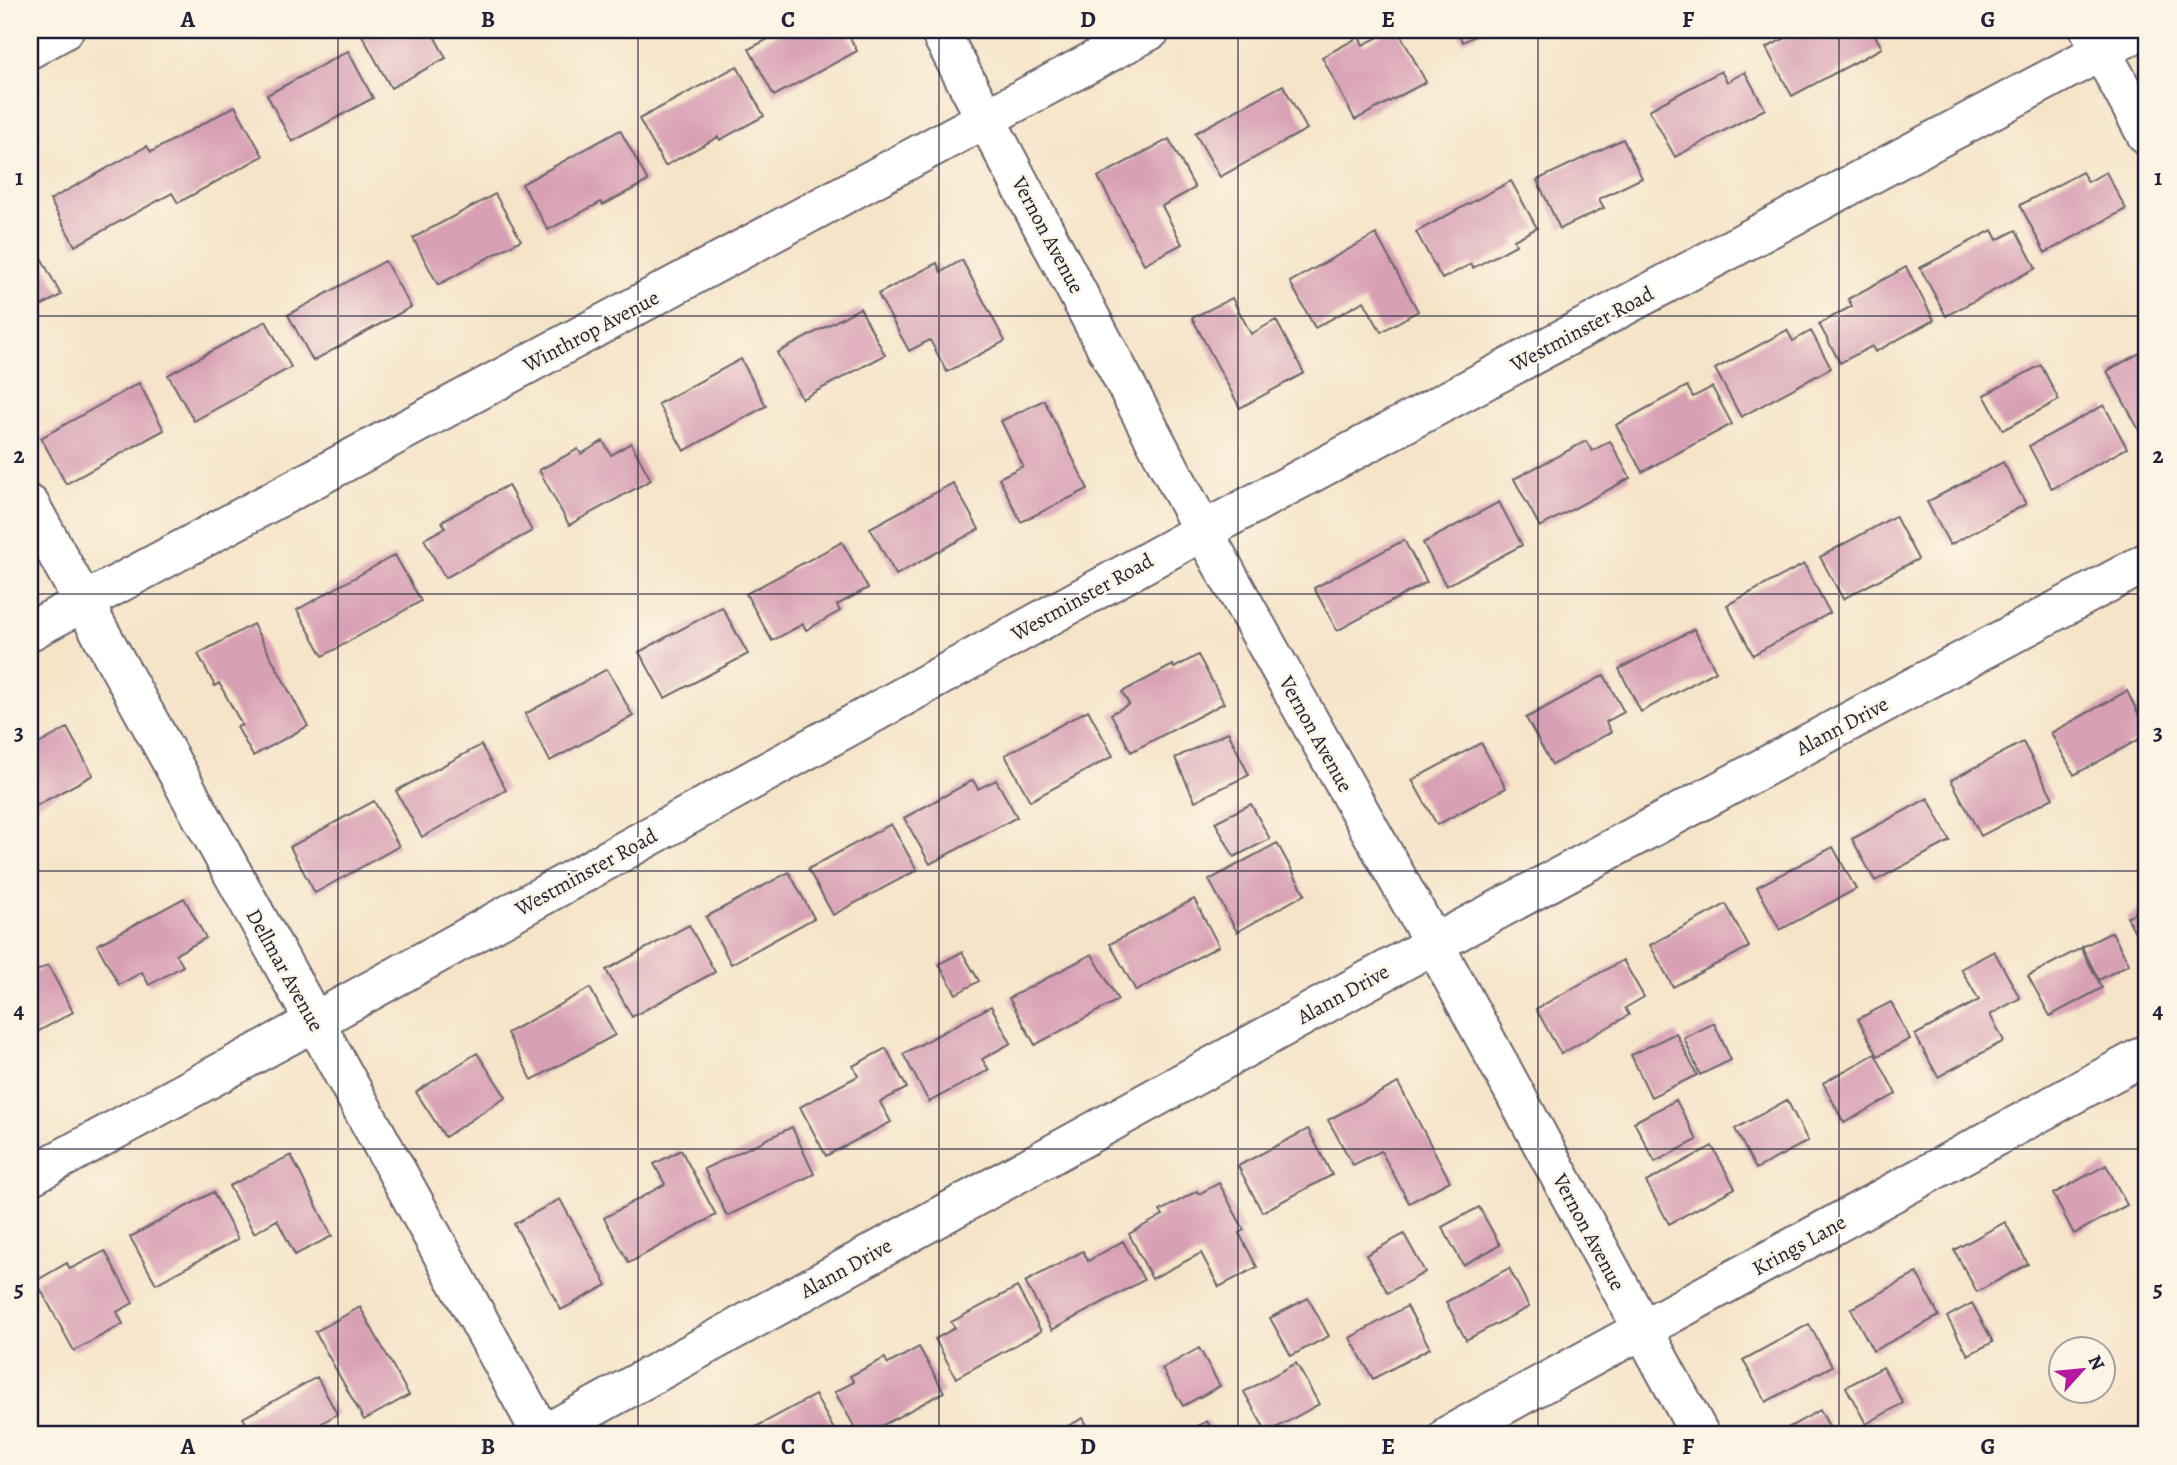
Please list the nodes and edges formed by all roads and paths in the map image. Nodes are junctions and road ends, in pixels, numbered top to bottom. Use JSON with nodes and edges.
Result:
{"nodes":[{"id":1,"x":64,"y":30,"type":"edge"},
{"id":2,"x":939,"y":30,"type":"edge"},
{"id":3,"x":1151,"y":30,"type":"edge"},
{"id":4,"x":2141,"y":30,"type":"edge"},
{"id":5,"x":2096,"y":41,"type":"edge"},
{"id":6,"x":30,"y":49,"type":"edge"},
{"id":7,"x":987,"y":120,"type":"junction"},
{"id":8,"x":2147,"y":136,"type":"edge"},
{"id":9,"x":30,"y":505,"type":"edge"},
{"id":10,"x":1203,"y":531,"type":"junction"},
{"id":11,"x":2147,"y":562,"type":"edge"},
{"id":12,"x":83,"y":602,"type":"junction"},
{"id":13,"x":30,"y":631,"type":"edge"},
{"id":14,"x":1434,"y":944,"type":"junction"},
{"id":15,"x":314,"y":1022,"type":"junction"},
{"id":16,"x":2147,"y":1054,"type":"edge"},
{"id":17,"x":30,"y":1176,"type":"edge"},
{"id":18,"x":1642,"y":1331,"type":"junction"},
{"id":19,"x":542,"y":1435,"type":"edge"},
{"id":20,"x":1449,"y":1435,"type":"edge"},
{"id":21,"x":1700,"y":1435,"type":"edge"}],
"edges":[{"from":1,"to":6,"type":"street"},
{"from":2,"to":7,"type":"street","name":"Vernon Avenue"},
{"from":3,"to":7,"type":"street","name":"Winthrop Avenue"},
{"from":4,"to":5,"type":"street","name":"Westminster Road"},
{"from":5,"to":8,"type":"street"},
{"from":5,"to":10,"type":"street","name":"Westminster Road"},
{"from":7,"to":10,"type":"street","name":"Vernon Avenue"},
{"from":7,"to":12,"type":"street","name":"Winthrop Avenue"},
{"from":9,"to":12,"type":"street","name":"Dellmar Avenue"},
{"from":10,"to":14,"type":"street","name":"Vernon Avenue"},
{"from":10,"to":15,"type":"street","name":"Westminster Road"},
{"from":11,"to":14,"type":"street","name":"Alann Drive"},
{"from":12,"to":13,"type":"street","name":"Winthrop Avenue"},
{"from":12,"to":15,"type":"street","name":"Dellmar Avenue"},
{"from":14,"to":18,"type":"street","name":"Vernon Avenue"},
{"from":14,"to":19,"type":"street","name":"Alann Drive"},
{"from":15,"to":17,"type":"street","name":"Westminster Road"},
{"from":15,"to":19,"type":"street","name":"Dellmar Avenue"},
{"from":16,"to":18,"type":"street","name":"Krings Lane"},
{"from":18,"to":20,"type":"street","name":"Krings Lane"},
{"from":18,"to":21,"type":"street","name":"Vernon Avenue"}]}
